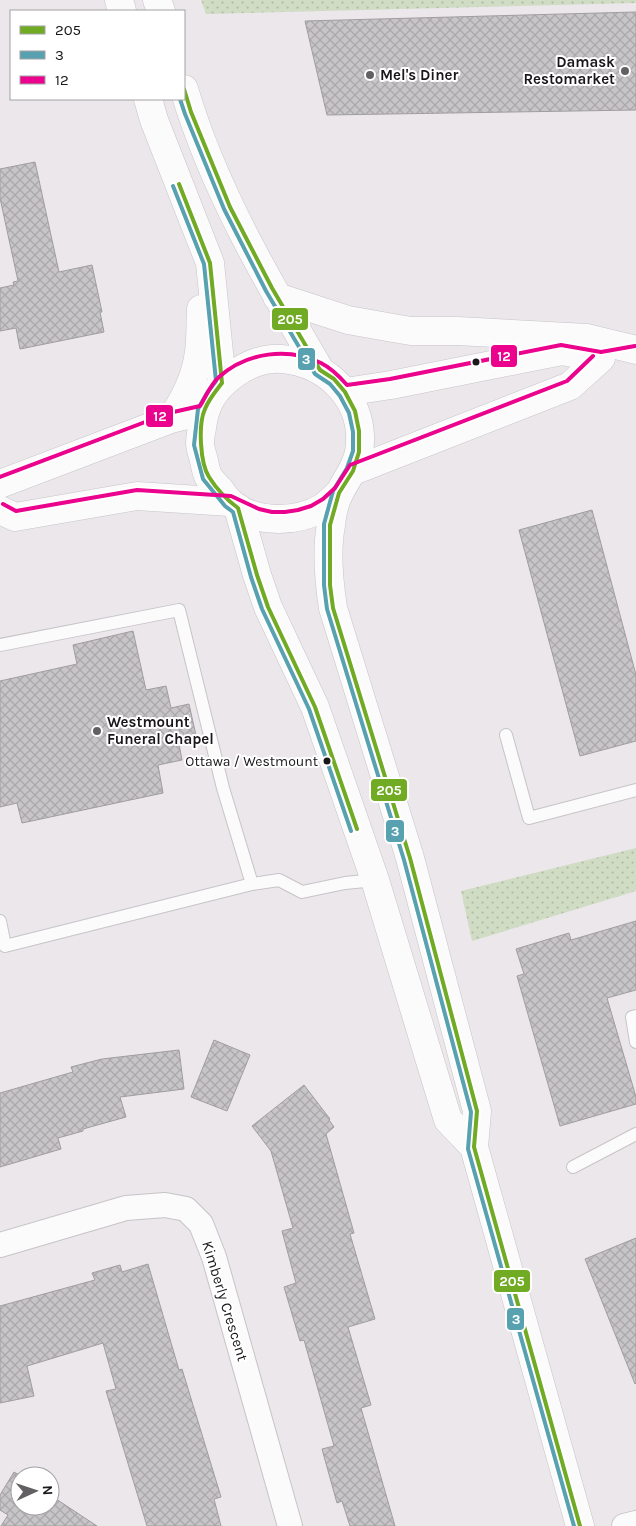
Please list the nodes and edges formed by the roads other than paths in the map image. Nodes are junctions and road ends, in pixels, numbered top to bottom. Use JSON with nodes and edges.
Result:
{"nodes":[{"id":1,"x":185,"y":92,"type":"edge"},
{"id":2,"x":148,"y":100,"type":"edge"},
{"id":3,"x":210,"y":263,"type":"junction"},
{"id":4,"x":277,"y":297,"type":"junction"},
{"id":5,"x":636,"y":351,"type":"edge"},
{"id":6,"x":601,"y":358,"type":"junction"},
{"id":7,"x":320,"y":370,"type":"junction"},
{"id":8,"x":222,"y":383,"type":"junction"},
{"id":9,"x":345,"y":392,"type":"junction"},
{"id":10,"x":204,"y":411,"type":"junction"},
{"id":11,"x":171,"y":420,"type":"junction"},
{"id":12,"x":346,"y":482,"type":"junction"},
{"id":13,"x":0,"y":484,"type":"edge"},
{"id":14,"x":234,"y":505,"type":"junction"},
{"id":15,"x":0,"y":510,"type":"edge"},
{"id":16,"x":0,"y":645,"type":"edge"},
{"id":17,"x":506,"y":735,"type":"dead end"},
{"id":18,"x":636,"y":790,"type":"edge"},
{"id":19,"x":375,"y":880,"type":"junction"},
{"id":20,"x":252,"y":884,"type":"junction"},
{"id":21,"x":0,"y":920,"type":"edge"},
{"id":22,"x":636,"y":1016,"type":"edge"},
{"id":23,"x":636,"y":1042,"type":"edge"},
{"id":24,"x":636,"y":1134,"type":"edge"},
{"id":25,"x":474,"y":1147,"type":"junction"},
{"id":26,"x":573,"y":1167,"type":"dead end"},
{"id":27,"x":0,"y":1245,"type":"edge"},
{"id":28,"x":636,"y":1523,"type":"edge"},
{"id":29,"x":290,"y":1526,"type":"edge"},
{"id":30,"x":580,"y":1526,"type":"edge"},
{"id":31,"x":624,"y":1526,"type":"edge"}],
"edges":[{"from":1,"to":4,"type":"main road"},
{"from":2,"to":3,"type":"main road"},
{"from":3,"to":8,"type":"main road"},
{"from":3,"to":11,"type":"main road"},
{"from":4,"to":5,"type":"main road"},
{"from":4,"to":7,"type":"main road"},
{"from":5,"to":6,"type":"main road"},
{"from":6,"to":9,"type":"main road"},
{"from":6,"to":12,"type":"main road"},
{"from":7,"to":8,"type":"main road"},
{"from":7,"to":9,"type":"main road"},
{"from":8,"to":10,"type":"main road"},
{"from":9,"to":12,"type":"main road"},
{"from":10,"to":11,"type":"main road"},
{"from":10,"to":14,"type":"main road"},
{"from":11,"to":13,"type":"main road"},
{"from":12,"to":14,"type":"main road"},
{"from":12,"to":25,"type":"main road"},
{"from":14,"to":15,"type":"main road"},
{"from":14,"to":19,"type":"main road"},
{"from":16,"to":20,"type":"lane"},
{"from":17,"to":18,"type":"lane"},
{"from":19,"to":20,"type":"lane"},
{"from":19,"to":25,"type":"main road"},
{"from":20,"to":21,"type":"lane"},
{"from":22,"to":23,"type":"lane"},
{"from":24,"to":26,"type":"lane"},
{"from":25,"to":30,"type":"main road"},
{"from":27,"to":29,"type":"street","name":"Kimberly Crescent"},
{"from":28,"to":31,"type":"street"}]}
